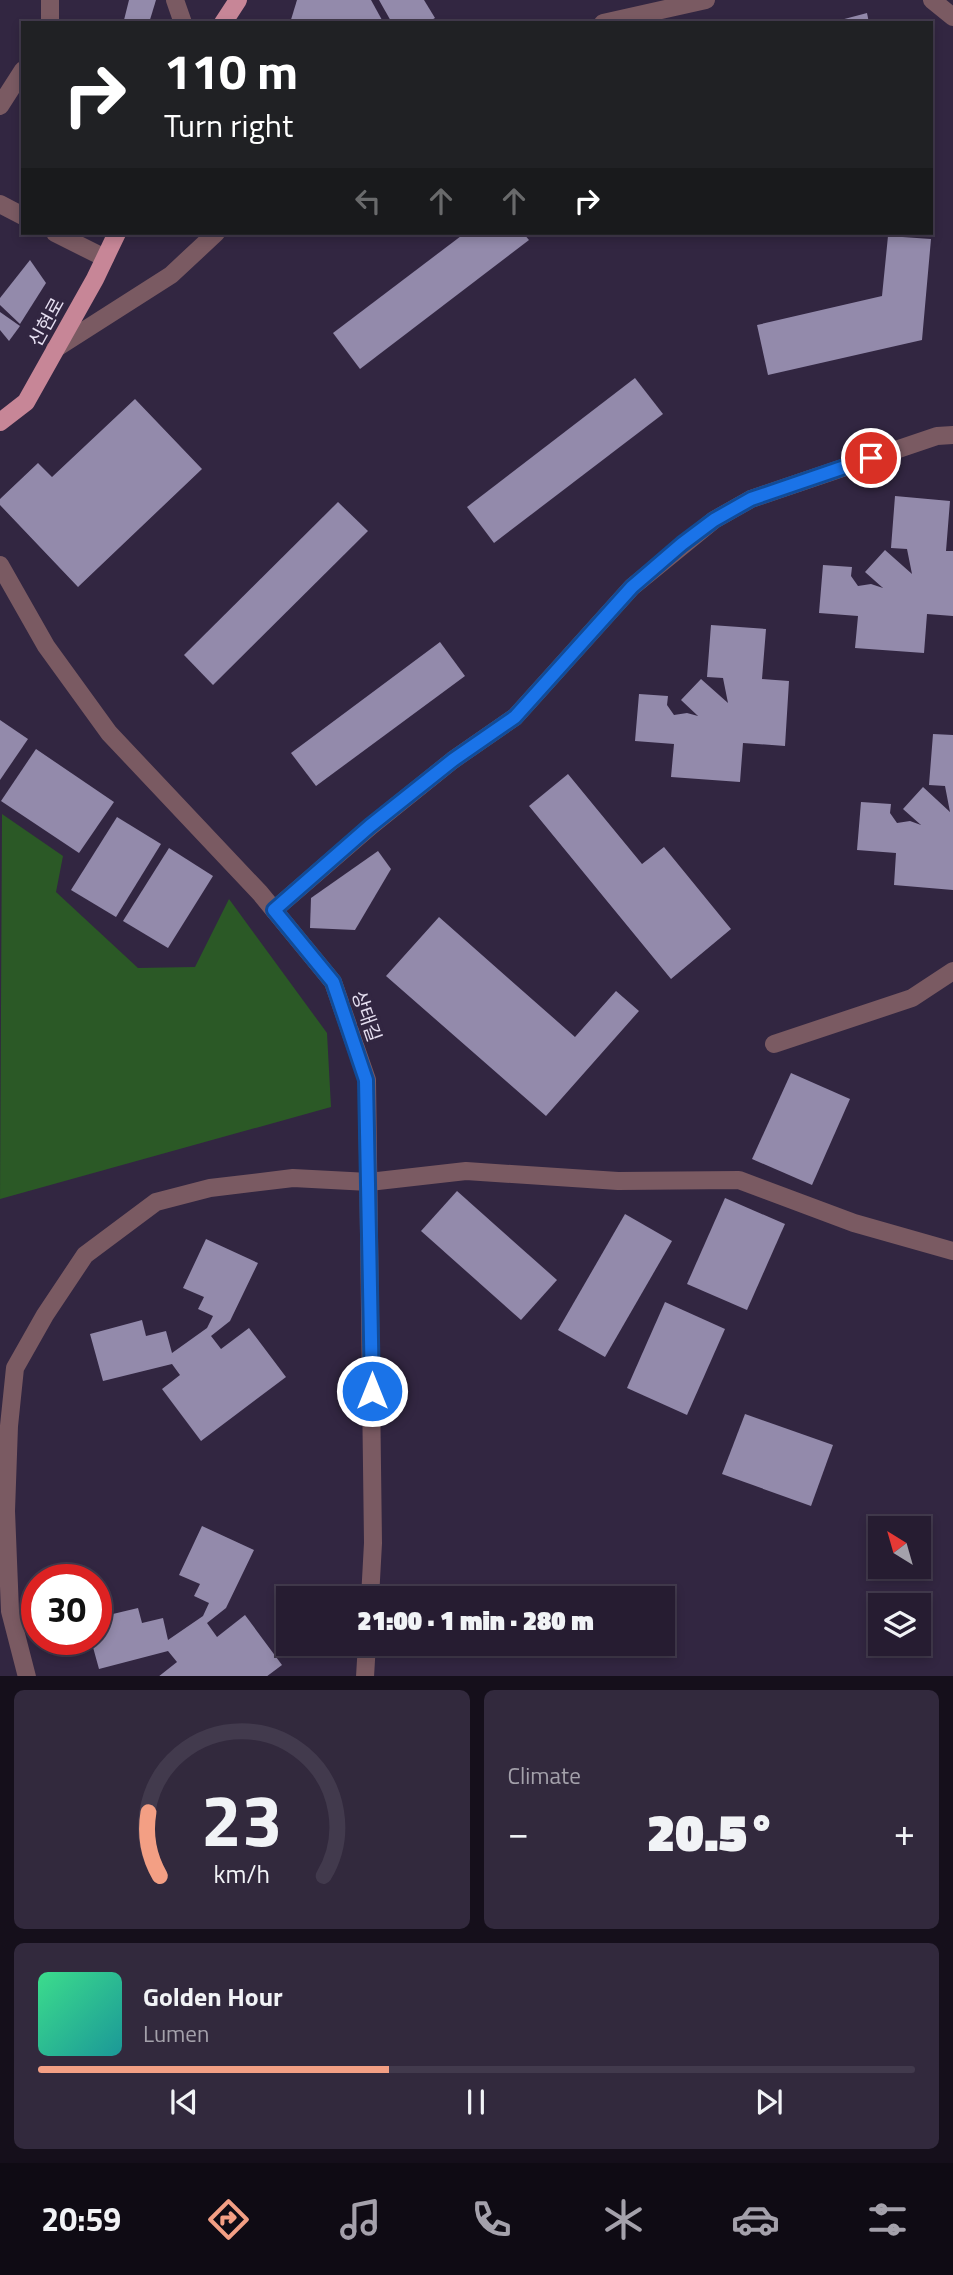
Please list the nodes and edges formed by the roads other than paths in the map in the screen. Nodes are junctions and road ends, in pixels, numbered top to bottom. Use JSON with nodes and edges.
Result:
{"nodes":[{"id":1,"x":50,"y":0,"type":"edge"},
{"id":2,"x":175,"y":0,"type":"edge"},
{"id":3,"x":238,"y":0,"type":"edge"},
{"id":4,"x":706,"y":0,"type":"edge"},
{"id":5,"x":932,"y":0,"type":"edge"},
{"id":6,"x":953,"y":17,"type":"edge"},
{"id":7,"x":50,"y":21,"type":"edge"},
{"id":8,"x":182,"y":21,"type":"edge"},
{"id":9,"x":224,"y":21,"type":"edge"},
{"id":10,"x":612,"y":21,"type":"edge"},
{"id":11,"x":21,"y":73,"type":"edge"},
{"id":12,"x":0,"y":106,"type":"edge"},
{"id":13,"x":0,"y":204,"type":"edge"},
{"id":14,"x":21,"y":215,"type":"edge"},
{"id":15,"x":59,"y":235,"type":"edge"},
{"id":16,"x":116,"y":235,"type":"edge"},
{"id":17,"x":214,"y":235,"type":"edge"},
{"id":18,"x":104,"y":258,"type":"junction"},
{"id":19,"x":55,"y":349,"type":"junction"},
{"id":20,"x":0,"y":422,"type":"edge"},
{"id":21,"x":953,"y":435,"type":"edge"},
{"id":22,"x":0,"y":565,"type":"edge"},
{"id":23,"x":274,"y":910,"type":"junction"},
{"id":24,"x":953,"y":971,"type":"edge"},
{"id":25,"x":774,"y":1044,"type":"dead end"},
{"id":26,"x":369,"y":1182,"type":"junction"},
{"id":27,"x":953,"y":1251,"type":"edge"},
{"id":28,"x":371,"y":1586,"type":"edge"},
{"id":29,"x":366,"y":1656,"type":"edge"},
{"id":30,"x":27,"y":1676,"type":"edge"},
{"id":31,"x":365,"y":1676,"type":"edge"}],
"edges":[{"from":1,"to":7,"type":"street"},
{"from":2,"to":8,"type":"street"},
{"from":3,"to":9,"type":"main road"},
{"from":4,"to":10,"type":"street"},
{"from":5,"to":6,"type":"street"},
{"from":11,"to":12,"type":"street"},
{"from":13,"to":14,"type":"street"},
{"from":15,"to":18,"type":"street"},
{"from":16,"to":18,"type":"main road","name":"신현로"},
{"from":17,"to":19,"type":"street"},
{"from":18,"to":19,"type":"main road","name":"신현로"},
{"from":19,"to":20,"type":"main road","name":"신현로"},
{"from":21,"to":23,"type":"street"},
{"from":22,"to":23,"type":"street","name":"상태길"},
{"from":23,"to":26,"type":"street","name":"상태길"},
{"from":24,"to":25,"type":"street"},
{"from":26,"to":27,"type":"street"},
{"from":26,"to":28,"type":"street","name":"상태길"},
{"from":26,"to":30,"type":"street"},
{"from":29,"to":31,"type":"street"}]}
